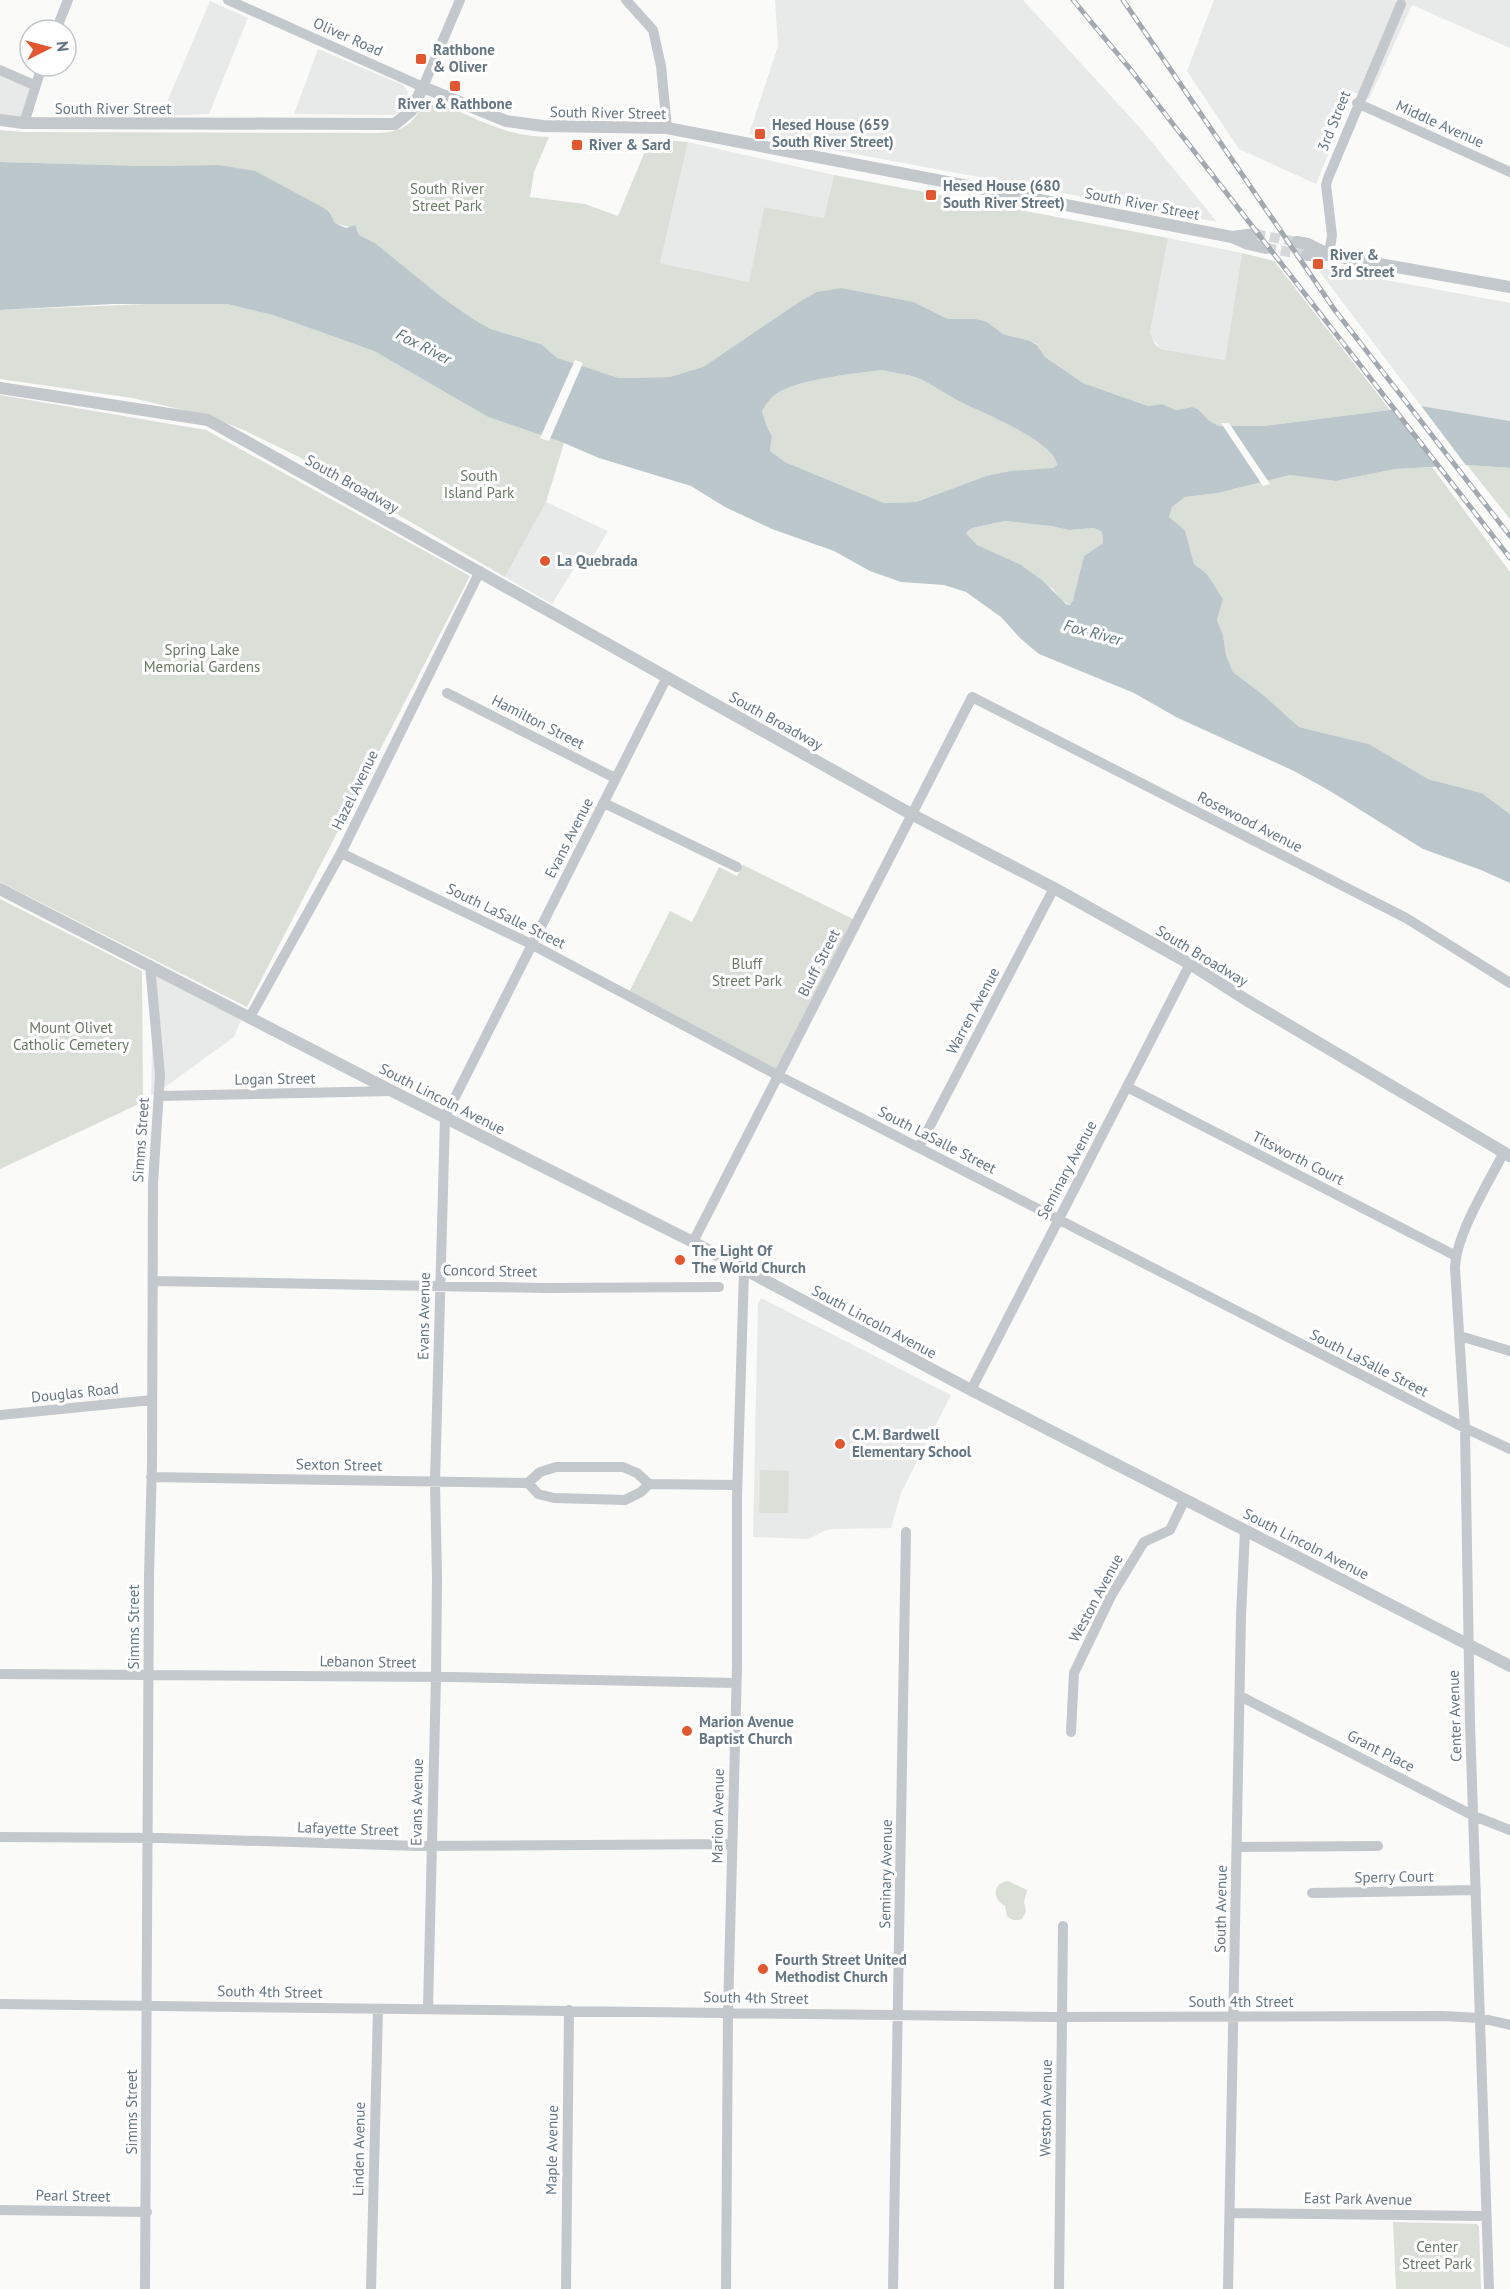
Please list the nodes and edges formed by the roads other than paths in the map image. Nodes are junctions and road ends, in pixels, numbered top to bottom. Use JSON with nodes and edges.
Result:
{"nodes":[{"id":1,"x":68,"y":0,"type":"edge"},
{"id":2,"x":228,"y":0,"type":"edge"},
{"id":3,"x":460,"y":0,"type":"edge"},
{"id":4,"x":626,"y":0,"type":"edge"},
{"id":5,"x":1401,"y":4,"type":"dead end"},
{"id":6,"x":61,"y":18,"type":"edge"},
{"id":7,"x":0,"y":70,"type":"edge"},
{"id":8,"x":37,"y":78,"type":"edge"},
{"id":9,"x":34,"y":85,"type":"junction"},
{"id":10,"x":423,"y":87,"type":"junction"},
{"id":11,"x":1357,"y":103,"type":"junction"},
{"id":12,"x":0,"y":120,"type":"edge"},
{"id":13,"x":24,"y":123,"type":"junction"},
{"id":14,"x":668,"y":128,"type":"junction"},
{"id":15,"x":1510,"y":172,"type":"edge"},
{"id":16,"x":1255,"y":234,"type":"tunnel mouth"},
{"id":17,"x":1232,"y":237,"type":"junction"},
{"id":18,"x":1297,"y":242,"type":"tunnel mouth"},
{"id":19,"x":1266,"y":248,"type":"tunnel mouth"},
{"id":20,"x":1307,"y":255,"type":"tunnel mouth"},
{"id":21,"x":1329,"y":255,"type":"junction"},
{"id":22,"x":1510,"y":287,"type":"edge"},
{"id":23,"x":0,"y":388,"type":"edge"},
{"id":24,"x":480,"y":571,"type":"junction"},
{"id":25,"x":667,"y":676,"type":"junction"},
{"id":26,"x":447,"y":693,"type":"dead end"},
{"id":27,"x":972,"y":697,"type":"joint"},
{"id":28,"x":615,"y":778,"type":"junction"},
{"id":29,"x":604,"y":803,"type":"junction"},
{"id":30,"x":912,"y":814,"type":"junction"},
{"id":31,"x":346,"y":856,"type":"junction"},
{"id":32,"x":737,"y":867,"type":"dead end"},
{"id":33,"x":1053,"y":888,"type":"junction"},
{"id":34,"x":0,"y":889,"type":"edge"},
{"id":35,"x":531,"y":944,"type":"junction"},
{"id":36,"x":1190,"y":964,"type":"junction"},
{"id":37,"x":150,"y":965,"type":"junction"},
{"id":38,"x":1510,"y":983,"type":"edge"},
{"id":39,"x":250,"y":1017,"type":"junction"},
{"id":40,"x":779,"y":1076,"type":"junction"},
{"id":41,"x":1127,"y":1087,"type":"junction"},
{"id":42,"x":392,"y":1091,"type":"junction"},
{"id":43,"x":159,"y":1096,"type":"junction"},
{"id":44,"x":445,"y":1117,"type":"junction"},
{"id":45,"x":918,"y":1147,"type":"junction"},
{"id":46,"x":1507,"y":1154,"type":"edge"},
{"id":47,"x":1058,"y":1219,"type":"junction"},
{"id":48,"x":693,"y":1242,"type":"junction"},
{"id":49,"x":1456,"y":1256,"type":"junction"},
{"id":50,"x":744,"y":1271,"type":"junction"},
{"id":51,"x":153,"y":1281,"type":"junction"},
{"id":52,"x":439,"y":1285,"type":"junction"},
{"id":53,"x":719,"y":1287,"type":"dead end"},
{"id":54,"x":1460,"y":1336,"type":"junction"},
{"id":55,"x":1510,"y":1351,"type":"edge"},
{"id":56,"x":971,"y":1390,"type":"junction"},
{"id":57,"x":152,"y":1400,"type":"junction"},
{"id":58,"x":0,"y":1415,"type":"edge"},
{"id":59,"x":1465,"y":1428,"type":"junction"},
{"id":60,"x":1510,"y":1449,"type":"edge"},
{"id":61,"x":151,"y":1477,"type":"junction"},
{"id":62,"x":435,"y":1482,"type":"junction"},
{"id":63,"x":528,"y":1483,"type":"junction"},
{"id":64,"x":649,"y":1484,"type":"junction"},
{"id":65,"x":737,"y":1485,"type":"junction"},
{"id":66,"x":1185,"y":1499,"type":"junction"},
{"id":67,"x":1245,"y":1530,"type":"junction"},
{"id":68,"x":906,"y":1532,"type":"dead end"},
{"id":69,"x":1468,"y":1643,"type":"junction"},
{"id":70,"x":1510,"y":1666,"type":"edge"},
{"id":71,"x":0,"y":1674,"type":"edge"},
{"id":72,"x":149,"y":1674,"type":"junction"},
{"id":73,"x":435,"y":1677,"type":"junction"},
{"id":74,"x":736,"y":1683,"type":"junction"},
{"id":75,"x":1240,"y":1696,"type":"junction"},
{"id":76,"x":1071,"y":1732,"type":"dead end"},
{"id":77,"x":1474,"y":1816,"type":"junction"},
{"id":78,"x":1510,"y":1830,"type":"edge"},
{"id":79,"x":0,"y":1837,"type":"edge"},
{"id":80,"x":149,"y":1838,"type":"junction"},
{"id":81,"x":732,"y":1844,"type":"junction"},
{"id":82,"x":432,"y":1846,"type":"junction"},
{"id":83,"x":1378,"y":1846,"type":"dead end"},
{"id":84,"x":1237,"y":1847,"type":"junction"},
{"id":85,"x":1476,"y":1890,"type":"junction"},
{"id":86,"x":1312,"y":1893,"type":"dead end"},
{"id":87,"x":1063,"y":1926,"type":"dead end"},
{"id":88,"x":0,"y":2004,"type":"edge"},
{"id":89,"x":148,"y":2004,"type":"junction"},
{"id":90,"x":428,"y":2008,"type":"junction"},
{"id":91,"x":378,"y":2009,"type":"junction"},
{"id":92,"x":569,"y":2010,"type":"junction"},
{"id":93,"x":728,"y":2012,"type":"junction"},
{"id":94,"x":898,"y":2016,"type":"junction"},
{"id":95,"x":1234,"y":2016,"type":"junction"},
{"id":96,"x":1062,"y":2017,"type":"junction"},
{"id":97,"x":1480,"y":2018,"type":"junction"},
{"id":98,"x":1510,"y":2025,"type":"edge"},
{"id":99,"x":0,"y":2210,"type":"edge"},
{"id":100,"x":147,"y":2212,"type":"junction"},
{"id":101,"x":1230,"y":2213,"type":"junction"},
{"id":102,"x":1486,"y":2216,"type":"junction"},
{"id":103,"x":146,"y":2289,"type":"edge"},
{"id":104,"x":371,"y":2289,"type":"edge"},
{"id":105,"x":566,"y":2289,"type":"edge"},
{"id":106,"x":726,"y":2289,"type":"edge"},
{"id":107,"x":893,"y":2289,"type":"edge"},
{"id":108,"x":1059,"y":2289,"type":"edge"},
{"id":109,"x":1228,"y":2289,"type":"edge"},
{"id":110,"x":1489,"y":2289,"type":"edge"}],
"edges":[{"from":1,"to":6,"type":"street"},
{"from":2,"to":10,"type":"street","name":"Oliver Road"},
{"from":3,"to":10,"type":"street"},
{"from":4,"to":14,"type":"street"},
{"from":5,"to":11,"type":"street","name":"3rd Street"},
{"from":7,"to":9,"type":"street"},
{"from":8,"to":9,"type":"street"},
{"from":9,"to":13,"type":"street"},
{"from":10,"to":13,"type":"street","name":"South River Street"},
{"from":10,"to":14,"type":"street","name":"South River Street"},
{"from":11,"to":15,"type":"street","name":"Middle Avenue"},
{"from":11,"to":21,"type":"street","name":"3rd Street"},
{"from":12,"to":13,"type":"street","name":"South River Street"},
{"from":14,"to":17,"type":"street","name":"South River Street"},
{"from":16,"to":17,"type":"street","name":"South River Street"},
{"from":17,"to":19,"type":"street","name":"South River Street"},
{"from":18,"to":21,"type":"street"},
{"from":20,"to":21,"type":"street"},
{"from":21,"to":22,"type":"street"},
{"from":23,"to":24,"type":"street","name":"South Broadway"},
{"from":24,"to":25,"type":"street","name":"South Broadway"},
{"from":24,"to":31,"type":"street","name":"Hazel Avenue"},
{"from":25,"to":28,"type":"street","name":"Evans Avenue"},
{"from":25,"to":30,"type":"street","name":"South Broadway"},
{"from":26,"to":28,"type":"street","name":"Hamilton Street"},
{"from":27,"to":30,"type":"street","name":"Bluff Street"},
{"from":27,"to":38,"type":"street","name":"Rosewood Avenue"},
{"from":28,"to":29,"type":"street","name":"Evans Avenue"},
{"from":29,"to":32,"type":"street"},
{"from":29,"to":35,"type":"street","name":"Evans Avenue"},
{"from":30,"to":33,"type":"street","name":"South Broadway"},
{"from":30,"to":40,"type":"street","name":"Bluff Street"},
{"from":31,"to":35,"type":"street","name":"South LaSalle Street"},
{"from":31,"to":39,"type":"street","name":"Hazel Avenue"},
{"from":33,"to":36,"type":"street","name":"South Broadway"},
{"from":33,"to":45,"type":"street","name":"Warren Avenue"},
{"from":34,"to":37,"type":"street","name":"South Lincoln Avenue"},
{"from":35,"to":40,"type":"street","name":"South LaSalle Street"},
{"from":35,"to":44,"type":"street","name":"Evans Avenue"},
{"from":36,"to":41,"type":"street","name":"Seminary Avenue"},
{"from":36,"to":46,"type":"street","name":"South Broadway"},
{"from":37,"to":39,"type":"street","name":"South Lincoln Avenue"},
{"from":37,"to":43,"type":"street","name":"Simms Street"},
{"from":39,"to":42,"type":"street","name":"South Lincoln Avenue"},
{"from":40,"to":45,"type":"street","name":"South LaSalle Street"},
{"from":40,"to":48,"type":"street","name":"Bluff Street"},
{"from":41,"to":47,"type":"street","name":"Seminary Avenue"},
{"from":41,"to":49,"type":"street","name":"Titsworth Court"},
{"from":42,"to":43,"type":"street","name":"Logan Street"},
{"from":42,"to":44,"type":"street","name":"South Lincoln Avenue"},
{"from":43,"to":51,"type":"street","name":"Simms Street"},
{"from":44,"to":48,"type":"street","name":"South Lincoln Avenue"},
{"from":44,"to":52,"type":"street","name":"Evans Avenue"},
{"from":45,"to":47,"type":"street","name":"South LaSalle Street"},
{"from":46,"to":49,"type":"street","name":"Center Avenue"},
{"from":47,"to":56,"type":"street","name":"Seminary Avenue"},
{"from":47,"to":59,"type":"street","name":"South LaSalle Street"},
{"from":48,"to":50,"type":"street","name":"South Lincoln Avenue"},
{"from":49,"to":54,"type":"street","name":"Center Avenue"},
{"from":50,"to":56,"type":"street","name":"South Lincoln Avenue"},
{"from":50,"to":65,"type":"street","name":"Marion Avenue"},
{"from":51,"to":52,"type":"street","name":"Concord Street"},
{"from":51,"to":57,"type":"street","name":"Simms Street"},
{"from":52,"to":53,"type":"street","name":"Concord Street"},
{"from":52,"to":62,"type":"street","name":"Evans Avenue"},
{"from":54,"to":55,"type":"street"},
{"from":54,"to":59,"type":"street","name":"Center Avenue"},
{"from":56,"to":66,"type":"street","name":"South Lincoln Avenue"},
{"from":57,"to":58,"type":"street","name":"Douglas Road"},
{"from":57,"to":61,"type":"street","name":"Simms Street"},
{"from":59,"to":60,"type":"street","name":"South LaSalle Street"},
{"from":59,"to":69,"type":"street","name":"Center Avenue"},
{"from":61,"to":62,"type":"street","name":"Sexton Street"},
{"from":61,"to":72,"type":"street","name":"Simms Street"},
{"from":62,"to":63,"type":"street","name":"Sexton Street"},
{"from":62,"to":73,"type":"street","name":"Evans Avenue"},
{"from":63,"to":64,"type":"street"},
{"from":63,"to":64,"type":"street"},
{"from":64,"to":65,"type":"street"},
{"from":65,"to":74,"type":"street","name":"Marion Avenue"},
{"from":66,"to":67,"type":"street","name":"South Lincoln Avenue"},
{"from":66,"to":76,"type":"street","name":"Weston Avenue"},
{"from":67,"to":69,"type":"street","name":"South Lincoln Avenue"},
{"from":67,"to":75,"type":"street","name":"South Avenue"},
{"from":68,"to":94,"type":"street","name":"Seminary Avenue"},
{"from":69,"to":70,"type":"street","name":"South Lincoln Avenue"},
{"from":69,"to":77,"type":"street","name":"Center Avenue"},
{"from":71,"to":72,"type":"street","name":"Lebanon Street"},
{"from":72,"to":73,"type":"street","name":"Lebanon Street"},
{"from":72,"to":80,"type":"street","name":"Simms Street"},
{"from":73,"to":74,"type":"street","name":"Lebanon Street"},
{"from":73,"to":82,"type":"street","name":"Evans Avenue"},
{"from":74,"to":81,"type":"street","name":"Marion Avenue"},
{"from":75,"to":77,"type":"street","name":"Grant Place"},
{"from":75,"to":84,"type":"street","name":"South Avenue"},
{"from":77,"to":78,"type":"street","name":"Grant Place"},
{"from":77,"to":85,"type":"street","name":"Center Avenue"},
{"from":79,"to":80,"type":"street","name":"Lafayette Street"},
{"from":80,"to":82,"type":"street","name":"Lafayette Street"},
{"from":80,"to":89,"type":"street","name":"Simms Street"},
{"from":81,"to":82,"type":"street","name":"Lafayette Street"},
{"from":81,"to":93,"type":"street","name":"Marion Avenue"},
{"from":82,"to":90,"type":"street","name":"Evans Avenue"},
{"from":83,"to":84,"type":"street","name":"Sperry Court"},
{"from":84,"to":95,"type":"street","name":"South Avenue"},
{"from":85,"to":86,"type":"street","name":"Sperry Court"},
{"from":85,"to":97,"type":"street","name":"Center Avenue"},
{"from":87,"to":96,"type":"street","name":"Weston Avenue"},
{"from":88,"to":89,"type":"street","name":"South 4th Street"},
{"from":89,"to":91,"type":"street","name":"South 4th Street"},
{"from":89,"to":100,"type":"street","name":"Simms Street"},
{"from":90,"to":91,"type":"street","name":"South 4th Street"},
{"from":90,"to":92,"type":"street","name":"South 4th Street"},
{"from":91,"to":104,"type":"street","name":"Linden Avenue"},
{"from":92,"to":93,"type":"street","name":"South 4th Street"},
{"from":92,"to":105,"type":"street","name":"Maple Avenue"},
{"from":93,"to":94,"type":"street","name":"South 4th Street"},
{"from":93,"to":106,"type":"street","name":"Marion Avenue"},
{"from":94,"to":96,"type":"street","name":"South 4th Street"},
{"from":94,"to":107,"type":"street","name":"Seminary Avenue"},
{"from":95,"to":96,"type":"street","name":"South 4th Street"},
{"from":95,"to":97,"type":"street","name":"South 4th Street"},
{"from":95,"to":101,"type":"street","name":"South Avenue"},
{"from":96,"to":108,"type":"street","name":"Weston Avenue"},
{"from":97,"to":98,"type":"street","name":"South 4th Street"},
{"from":97,"to":102,"type":"street","name":"Center Avenue"},
{"from":99,"to":100,"type":"street","name":"Pearl Street"},
{"from":100,"to":103,"type":"street","name":"Simms Street"},
{"from":101,"to":102,"type":"street","name":"East Park Avenue"},
{"from":101,"to":109,"type":"street","name":"South Avenue"},
{"from":102,"to":110,"type":"street","name":"Center Avenue"}]}
